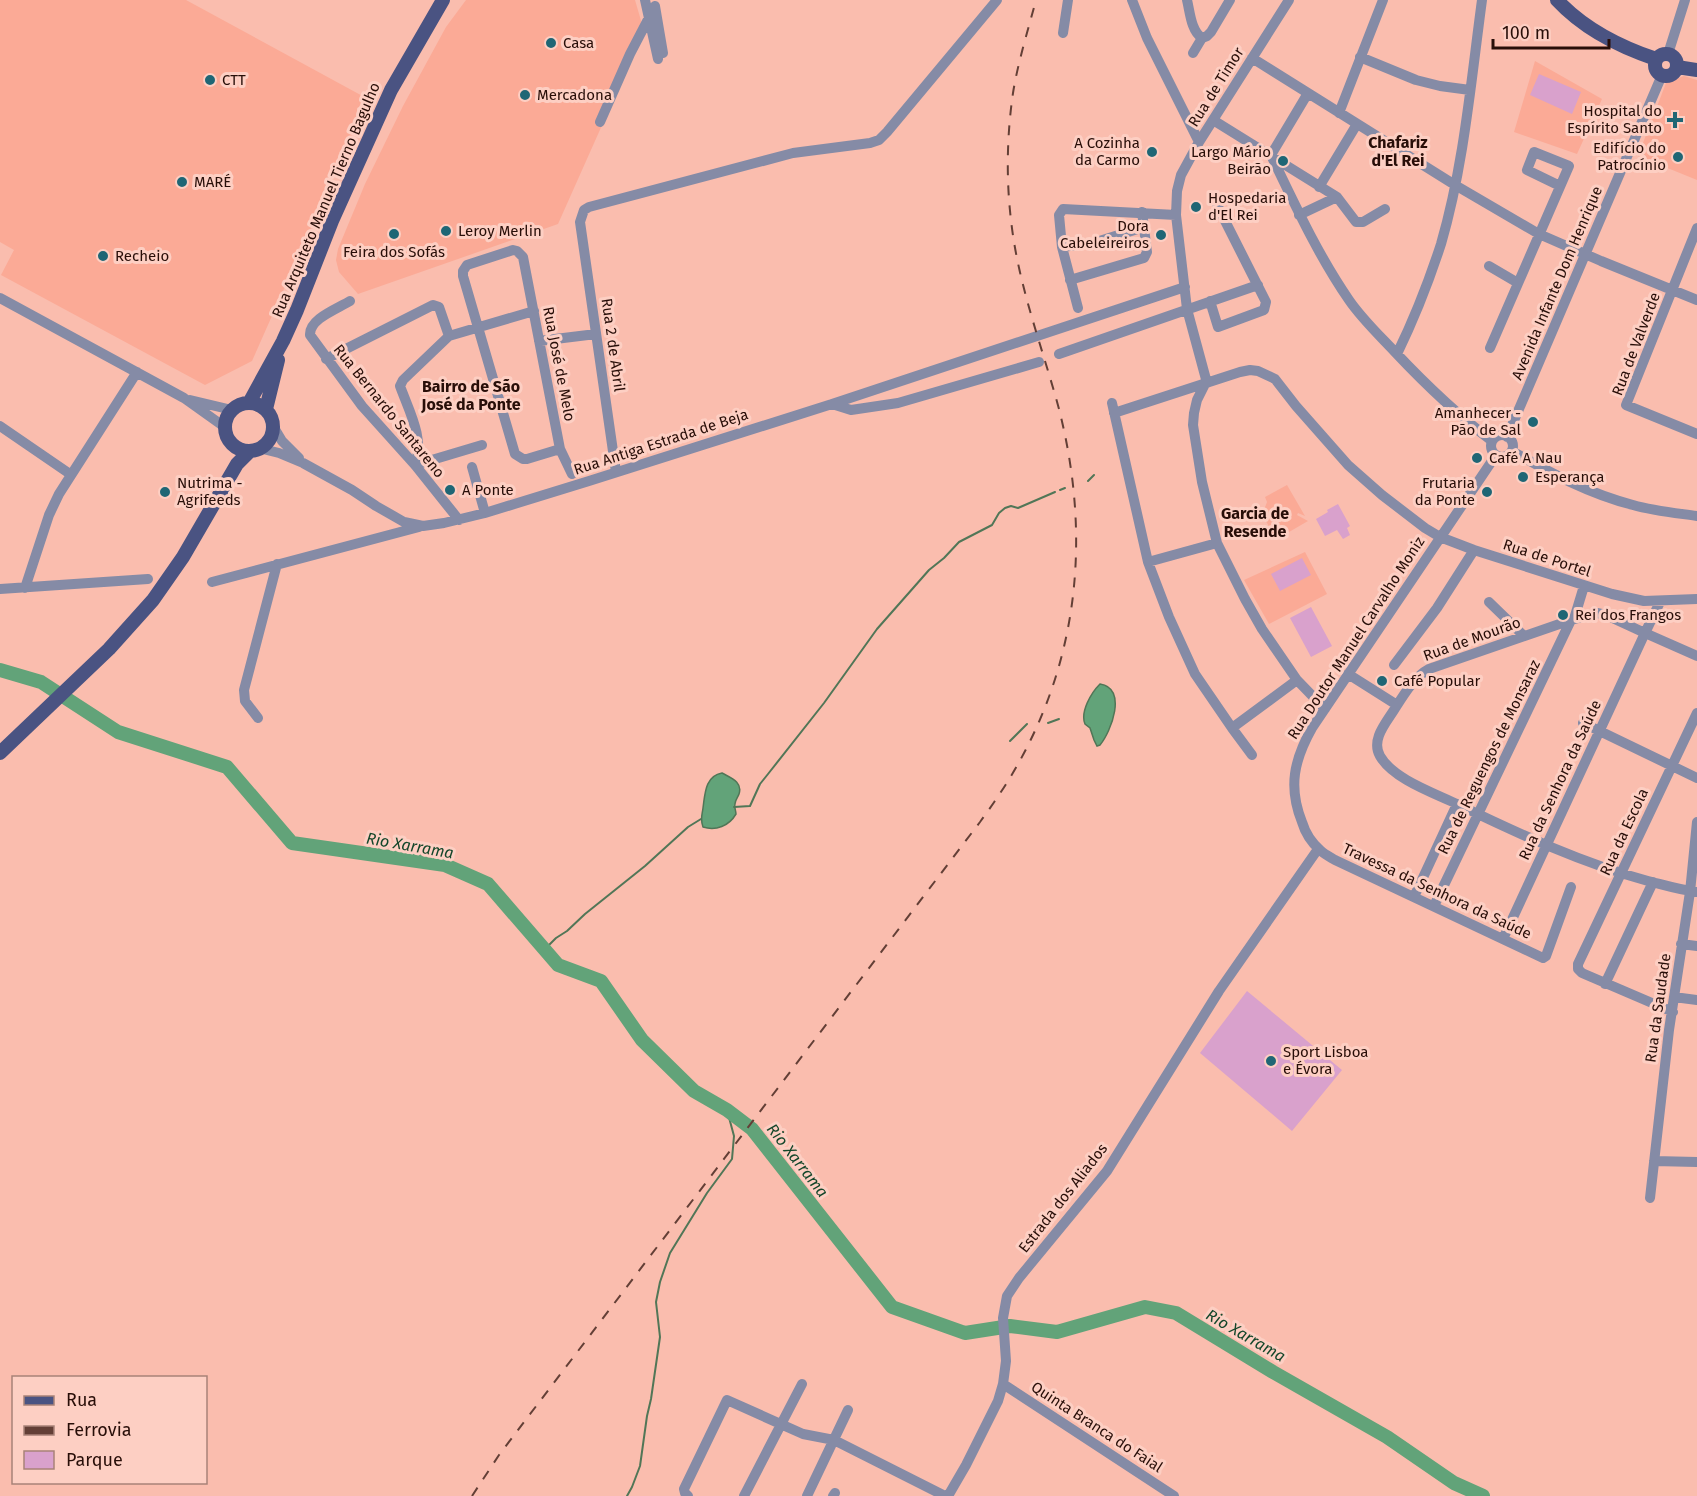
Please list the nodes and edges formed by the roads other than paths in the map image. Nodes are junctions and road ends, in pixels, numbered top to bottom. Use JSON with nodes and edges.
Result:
{"nodes":[{"id":1,"x":645,"y":0,"type":"edge"},
{"id":2,"x":997,"y":0,"type":"edge"},
{"id":3,"x":1068,"y":0,"type":"edge"},
{"id":4,"x":1132,"y":0,"type":"edge"},
{"id":5,"x":1187,"y":0,"type":"edge"},
{"id":6,"x":1230,"y":0,"type":"edge"},
{"id":7,"x":1289,"y":0,"type":"edge"},
{"id":8,"x":1383,"y":0,"type":"edge"},
{"id":9,"x":1480,"y":0,"type":"edge"},
{"id":10,"x":1557,"y":0,"type":"edge"},
{"id":11,"x":1684,"y":0,"type":"edge"},
{"id":12,"x":442,"y":3,"type":"edge"},
{"id":13,"x":654,"y":3,"type":"edge"},
{"id":14,"x":649,"y":18,"type":"junction"},
{"id":15,"x":1063,"y":33,"type":"dead end"},
{"id":16,"x":1202,"y":38,"type":"junction"},
{"id":17,"x":1193,"y":53,"type":"dead end"},
{"id":18,"x":1662,"y":56,"type":"junction"},
{"id":19,"x":1360,"y":57,"type":"junction"},
{"id":20,"x":1252,"y":58,"type":"junction"},
{"id":21,"x":1677,"y":67,"type":"junction"},
{"id":22,"x":1697,"y":70,"type":"edge"},
{"id":23,"x":1662,"y":75,"type":"junction"},
{"id":24,"x":1470,"y":90,"type":"junction"},
{"id":25,"x":1308,"y":93,"type":"junction"},
{"id":26,"x":1339,"y":113,"type":"junction"},
{"id":27,"x":1212,"y":120,"type":"junction"},
{"id":28,"x":600,"y":122,"type":"dead end"},
{"id":29,"x":1357,"y":124,"type":"junction"},
{"id":30,"x":1199,"y":142,"type":"junction"},
{"id":31,"x":1270,"y":155,"type":"junction"},
{"id":32,"x":1455,"y":185,"type":"junction"},
{"id":33,"x":1560,"y":186,"type":"dead end"},
{"id":34,"x":1320,"y":187,"type":"junction"},
{"id":35,"x":1337,"y":197,"type":"junction"},
{"id":36,"x":1216,"y":203,"type":"dead end"},
{"id":37,"x":1386,"y":209,"type":"dead end"},
{"id":38,"x":1142,"y":212,"type":"junction"},
{"id":39,"x":1176,"y":215,"type":"junction"},
{"id":40,"x":1299,"y":215,"type":"junction"},
{"id":41,"x":1144,"y":226,"type":"junction"},
{"id":42,"x":1697,"y":228,"type":"edge"},
{"id":43,"x":1539,"y":234,"type":"junction"},
{"id":44,"x":1062,"y":247,"type":"junction"},
{"id":45,"x":1586,"y":255,"type":"junction"},
{"id":46,"x":1489,"y":266,"type":"dead end"},
{"id":47,"x":1070,"y":280,"type":"junction"},
{"id":48,"x":1518,"y":283,"type":"junction"},
{"id":49,"x":1258,"y":285,"type":"junction"},
{"id":50,"x":1185,"y":287,"type":"junction"},
{"id":51,"x":1672,"y":290,"type":"junction"},
{"id":52,"x":0,"y":298,"type":"edge"},
{"id":53,"x":1697,"y":300,"type":"edge"},
{"id":54,"x":350,"y":301,"type":"dead end"},
{"id":55,"x":1210,"y":301,"type":"junction"},
{"id":56,"x":1078,"y":308,"type":"dead end"},
{"id":57,"x":1187,"y":309,"type":"junction"},
{"id":58,"x":534,"y":311,"type":"junction"},
{"id":59,"x":478,"y":327,"type":"junction"},
{"id":60,"x":596,"y":334,"type":"junction"},
{"id":61,"x":449,"y":336,"type":"junction"},
{"id":62,"x":283,"y":341,"type":"junction"},
{"id":63,"x":539,"y":341,"type":"junction"},
{"id":64,"x":1490,"y":348,"type":"dead end"},
{"id":65,"x":1059,"y":354,"type":"dead end"},
{"id":66,"x":1397,"y":354,"type":"junction"},
{"id":67,"x":326,"y":359,"type":"junction"},
{"id":68,"x":1039,"y":362,"type":"dead end"},
{"id":69,"x":137,"y":372,"type":"junction"},
{"id":70,"x":1206,"y":383,"type":"junction"},
{"id":71,"x":184,"y":398,"type":"junction"},
{"id":72,"x":249,"y":403,"type":"junction"},
{"id":73,"x":832,"y":404,"type":"junction"},
{"id":74,"x":266,"y":409,"type":"junction"},
{"id":75,"x":232,"y":410,"type":"junction"},
{"id":76,"x":0,"y":426,"type":"edge"},
{"id":77,"x":273,"y":426,"type":"junction"},
{"id":78,"x":225,"y":428,"type":"junction"},
{"id":79,"x":1697,"y":434,"type":"edge"},
{"id":80,"x":1507,"y":437,"type":"junction"},
{"id":81,"x":1492,"y":441,"type":"junction"},
{"id":82,"x":233,"y":444,"type":"junction"},
{"id":83,"x":482,"y":445,"type":"dead end"},
{"id":84,"x":560,"y":449,"type":"junction"},
{"id":85,"x":255,"y":450,"type":"junction"},
{"id":86,"x":1512,"y":451,"type":"junction"},
{"id":87,"x":1496,"y":455,"type":"junction"},
{"id":88,"x":303,"y":463,"type":"junction"},
{"id":89,"x":415,"y":465,"type":"junction"},
{"id":90,"x":472,"y":467,"type":"dead end"},
{"id":91,"x":616,"y":472,"type":"junction"},
{"id":92,"x":70,"y":474,"type":"junction"},
{"id":93,"x":572,"y":474,"type":"junction"},
{"id":94,"x":589,"y":481,"type":"junction"},
{"id":95,"x":562,"y":489,"type":"junction"},
{"id":96,"x":485,"y":513,"type":"junction"},
{"id":97,"x":207,"y":514,"type":"junction"},
{"id":98,"x":1697,"y":516,"type":"edge"},
{"id":99,"x":459,"y":520,"type":"junction"},
{"id":100,"x":423,"y":526,"type":"junction"},
{"id":101,"x":1440,"y":537,"type":"junction"},
{"id":102,"x":1217,"y":543,"type":"junction"},
{"id":103,"x":1474,"y":550,"type":"junction"},
{"id":104,"x":1148,"y":562,"type":"junction"},
{"id":105,"x":278,"y":564,"type":"junction"},
{"id":106,"x":148,"y":579,"type":"dead end"},
{"id":107,"x":212,"y":582,"type":"dead end"},
{"id":108,"x":1584,"y":586,"type":"junction"},
{"id":109,"x":25,"y":588,"type":"junction"},
{"id":110,"x":0,"y":589,"type":"edge"},
{"id":111,"x":1697,"y":599,"type":"edge"},
{"id":112,"x":1490,"y":602,"type":"dead end"},
{"id":113,"x":1660,"y":602,"type":"junction"},
{"id":114,"x":1572,"y":620,"type":"junction"},
{"id":115,"x":1645,"y":633,"type":"junction"},
{"id":116,"x":1524,"y":636,"type":"junction"},
{"id":117,"x":1697,"y":656,"type":"edge"},
{"id":118,"x":1394,"y":665,"type":"dead end"},
{"id":119,"x":1348,"y":674,"type":"junction"},
{"id":120,"x":1297,"y":680,"type":"junction"},
{"id":121,"x":1397,"y":705,"type":"junction"},
{"id":122,"x":1325,"y":709,"type":"junction"},
{"id":123,"x":1697,"y":713,"type":"edge"},
{"id":124,"x":258,"y":718,"type":"dead end"},
{"id":125,"x":1583,"y":723,"type":"dead end"},
{"id":126,"x":1694,"y":726,"type":"edge"},
{"id":127,"x":1232,"y":728,"type":"junction"},
{"id":128,"x":1599,"y":732,"type":"junction"},
{"id":129,"x":0,"y":753,"type":"edge"},
{"id":130,"x":1252,"y":755,"type":"dead end"},
{"id":131,"x":1672,"y":766,"type":"junction"},
{"id":132,"x":1697,"y":778,"type":"edge"},
{"id":133,"x":1457,"y":804,"type":"junction"},
{"id":134,"x":1478,"y":814,"type":"junction"},
{"id":135,"x":1697,"y":822,"type":"edge"},
{"id":136,"x":1696,"y":837,"type":"edge"},
{"id":137,"x":1546,"y":845,"type":"junction"},
{"id":138,"x":1318,"y":849,"type":"junction"},
{"id":139,"x":1621,"y":874,"type":"junction"},
{"id":140,"x":1653,"y":882,"type":"junction"},
{"id":141,"x":1571,"y":887,"type":"dead end"},
{"id":142,"x":1694,"y":892,"type":"edge"},
{"id":143,"x":1414,"y":897,"type":"junction"},
{"id":144,"x":1434,"y":906,"type":"junction"},
{"id":145,"x":1503,"y":939,"type":"junction"},
{"id":146,"x":1681,"y":944,"type":"junction"},
{"id":147,"x":1697,"y":946,"type":"edge"},
{"id":148,"x":1605,"y":984,"type":"junction"},
{"id":149,"x":1674,"y":997,"type":"junction"},
{"id":150,"x":1697,"y":1000,"type":"edge"},
{"id":151,"x":1672,"y":1012,"type":"junction"},
{"id":152,"x":1654,"y":1161,"type":"junction"},
{"id":153,"x":1697,"y":1162,"type":"edge"},
{"id":154,"x":1650,"y":1198,"type":"dead end"},
{"id":155,"x":802,"y":1384,"type":"dead end"},
{"id":156,"x":1003,"y":1384,"type":"junction"},
{"id":157,"x":848,"y":1410,"type":"dead end"},
{"id":158,"x":781,"y":1425,"type":"junction"},
{"id":159,"x":834,"y":1440,"type":"junction"},
{"id":160,"x":686,"y":1492,"type":"edge"},
{"id":161,"x":744,"y":1496,"type":"edge"},
{"id":162,"x":807,"y":1496,"type":"edge"},
{"id":163,"x":947,"y":1496,"type":"edge"},
{"id":164,"x":1174,"y":1496,"type":"edge"}],
"edges":[{"from":1,"to":14,"type":"street"},
{"from":2,"to":60,"type":"street","name":"Rua 2 de Abril"},
{"from":3,"to":15,"type":"street"},
{"from":4,"to":30,"type":"street"},
{"from":5,"to":16,"type":"street"},
{"from":6,"to":16,"type":"street"},
{"from":7,"to":20,"type":"street","name":"Rua de Timor"},
{"from":8,"to":19,"type":"street"},
{"from":9,"to":24,"type":"street"},
{"from":10,"to":18,"type":"main road"},
{"from":11,"to":18,"type":"street"},
{"from":12,"to":62,"type":"main road","name":"Rua Arquiteto Manuel Tierno Bagulho"},
{"from":13,"to":14,"type":"street"},
{"from":13,"to":14,"type":"street"},
{"from":14,"to":28,"type":"street"},
{"from":16,"to":17,"type":"street"},
{"from":18,"to":21,"type":"main road"},
{"from":18,"to":23,"type":"main road"},
{"from":19,"to":24,"type":"street"},
{"from":19,"to":26,"type":"street"},
{"from":20,"to":25,"type":"street"},
{"from":20,"to":27,"type":"street","name":"Rua de Timor"},
{"from":21,"to":22,"type":"main road"},
{"from":21,"to":23,"type":"main road"},
{"from":23,"to":45,"type":"street","name":"Avenida Infante Dom Henrique"},
{"from":24,"to":32,"type":"street"},
{"from":25,"to":26,"type":"street"},
{"from":25,"to":31,"type":"street"},
{"from":26,"to":29,"type":"street"},
{"from":27,"to":30,"type":"street","name":"Rua de Timor"},
{"from":27,"to":31,"type":"street"},
{"from":29,"to":32,"type":"street"},
{"from":29,"to":34,"type":"street"},
{"from":30,"to":39,"type":"street","name":"Rua de Timor"},
{"from":31,"to":34,"type":"street"},
{"from":31,"to":40,"type":"street"},
{"from":32,"to":43,"type":"street"},
{"from":32,"to":66,"type":"street"},
{"from":33,"to":43,"type":"street"},
{"from":34,"to":35,"type":"street"},
{"from":35,"to":37,"type":"street"},
{"from":35,"to":40,"type":"street"},
{"from":36,"to":49,"type":"street"},
{"from":38,"to":39,"type":"street"},
{"from":38,"to":41,"type":"street"},
{"from":38,"to":44,"type":"street"},
{"from":39,"to":50,"type":"street","name":"Rua de Timor"},
{"from":40,"to":66,"type":"street"},
{"from":41,"to":44,"type":"street"},
{"from":41,"to":47,"type":"street"},
{"from":42,"to":51,"type":"street"},
{"from":43,"to":45,"type":"street"},
{"from":43,"to":48,"type":"street"},
{"from":44,"to":47,"type":"street"},
{"from":45,"to":51,"type":"street"},
{"from":45,"to":80,"type":"street","name":"Avenida Infante Dom Henrique"},
{"from":46,"to":48,"type":"street"},
{"from":47,"to":56,"type":"street"},
{"from":48,"to":64,"type":"street"},
{"from":49,"to":55,"type":"street"},
{"from":49,"to":55,"type":"street"},
{"from":50,"to":57,"type":"street","name":"Rua de Timor"},
{"from":50,"to":73,"type":"street"},
{"from":51,"to":53,"type":"street"},
{"from":51,"to":79,"type":"street","name":"Rua de Valverde"},
{"from":52,"to":69,"type":"street"},
{"from":54,"to":67,"type":"street","name":"Rua Bernardo Santareno"},
{"from":55,"to":57,"type":"street"},
{"from":57,"to":65,"type":"street"},
{"from":57,"to":70,"type":"street","name":"Rua de Timor"},
{"from":58,"to":59,"type":"street"},
{"from":58,"to":59,"type":"street","name":"Rua José de Melo"},
{"from":58,"to":63,"type":"street","name":"Rua José de Melo"},
{"from":59,"to":61,"type":"street"},
{"from":59,"to":84,"type":"street"},
{"from":60,"to":63,"type":"street"},
{"from":60,"to":91,"type":"street","name":"Rua 2 de Abril"},
{"from":61,"to":67,"type":"street"},
{"from":61,"to":89,"type":"street"},
{"from":62,"to":72,"type":"main road","name":"Rua Arquiteto Manuel Tierno Bagulho"},
{"from":62,"to":74,"type":"main road","name":"Rua Arquiteto Manuel Tierno Bagulho"},
{"from":63,"to":84,"type":"street","name":"Rua José de Melo"},
{"from":66,"to":81,"type":"street"},
{"from":67,"to":89,"type":"street","name":"Rua Bernardo Santareno"},
{"from":68,"to":73,"type":"street","name":"Rua Antiga Estrada de Beja"},
{"from":69,"to":71,"type":"street"},
{"from":69,"to":92,"type":"street"},
{"from":70,"to":101,"type":"street","name":"Rua de Portel"},
{"from":70,"to":102,"type":"street"},
{"from":70,"to":104,"type":"street","name":"Rua de Portel"},
{"from":71,"to":75,"type":"street"},
{"from":71,"to":78,"type":"street"},
{"from":72,"to":74,"type":"main road"},
{"from":72,"to":75,"type":"main road"},
{"from":73,"to":91,"type":"street","name":"Rua Antiga Estrada de Beja"},
{"from":74,"to":77,"type":"main road"},
{"from":75,"to":78,"type":"main road"},
{"from":76,"to":92,"type":"street"},
{"from":77,"to":85,"type":"main road"},
{"from":77,"to":88,"type":"street"},
{"from":78,"to":82,"type":"main road"},
{"from":80,"to":81,"type":"street"},
{"from":80,"to":86,"type":"street"},
{"from":81,"to":87,"type":"street"},
{"from":82,"to":85,"type":"main road"},
{"from":82,"to":97,"type":"main road"},
{"from":83,"to":89,"type":"street"},
{"from":84,"to":93,"type":"street","name":"Rua José de Melo"},
{"from":85,"to":88,"type":"street"},
{"from":85,"to":97,"type":"main road"},
{"from":86,"to":87,"type":"street"},
{"from":86,"to":98,"type":"street"},
{"from":87,"to":101,"type":"street","name":"Rua Doutor Manuel Carvalho Moniz"},
{"from":88,"to":100,"type":"street","name":"Rua Antiga Estrada de Beja"},
{"from":89,"to":99,"type":"street","name":"Rua Bernardo Santareno"},
{"from":90,"to":96,"type":"street"},
{"from":91,"to":94,"type":"street","name":"Rua Antiga Estrada de Beja"},
{"from":92,"to":109,"type":"street"},
{"from":93,"to":94,"type":"street"},
{"from":93,"to":95,"type":"street"},
{"from":94,"to":95,"type":"street","name":"Rua Antiga Estrada de Beja"},
{"from":95,"to":96,"type":"street","name":"Rua Antiga Estrada de Beja"},
{"from":96,"to":99,"type":"street","name":"Rua Antiga Estrada de Beja"},
{"from":97,"to":129,"type":"main road"},
{"from":99,"to":100,"type":"street","name":"Rua Antiga Estrada de Beja"},
{"from":100,"to":105,"type":"street"},
{"from":101,"to":103,"type":"street","name":"Rua de Portel"},
{"from":101,"to":119,"type":"street","name":"Rua Doutor Manuel Carvalho Moniz"},
{"from":102,"to":104,"type":"street"},
{"from":102,"to":120,"type":"street"},
{"from":103,"to":108,"type":"street","name":"Rua de Portel"},
{"from":103,"to":118,"type":"street"},
{"from":104,"to":127,"type":"street"},
{"from":105,"to":107,"type":"street"},
{"from":105,"to":124,"type":"street"},
{"from":106,"to":109,"type":"street"},
{"from":108,"to":113,"type":"street","name":"Rua de Portel"},
{"from":108,"to":114,"type":"street","name":"Rua de Reguengos de Monsaraz"},
{"from":109,"to":110,"type":"street"},
{"from":111,"to":113,"type":"street","name":"Rua de Portel"},
{"from":112,"to":116,"type":"street"},
{"from":113,"to":115,"type":"street","name":"Rua da Senhora da Saúde"},
{"from":114,"to":115,"type":"street","name":"Rua de Mourão"},
{"from":114,"to":116,"type":"street","name":"Rua de Mourão"},
{"from":114,"to":134,"type":"street","name":"Rua de Reguengos de Monsaraz"},
{"from":115,"to":117,"type":"street","name":"Rua de Mourão"},
{"from":115,"to":128,"type":"street","name":"Rua da Senhora da Saúde"},
{"from":116,"to":121,"type":"street","name":"Rua de Mourão"},
{"from":119,"to":121,"type":"street"},
{"from":119,"to":122,"type":"street","name":"Rua Doutor Manuel Carvalho Moniz"},
{"from":120,"to":122,"type":"street"},
{"from":120,"to":127,"type":"street"},
{"from":121,"to":133,"type":"street","name":"Rua de Mourão"},
{"from":122,"to":138,"type":"street","name":"Rua Doutor Manuel Carvalho Moniz"},
{"from":123,"to":126,"type":"street","name":"Rua da Escola"},
{"from":125,"to":128,"type":"street"},
{"from":126,"to":131,"type":"street","name":"Rua da Escola"},
{"from":127,"to":130,"type":"street"},
{"from":128,"to":131,"type":"street"},
{"from":128,"to":137,"type":"street","name":"Rua da Senhora da Saúde"},
{"from":131,"to":132,"type":"street"},
{"from":131,"to":139,"type":"street","name":"Rua da Escola"},
{"from":133,"to":134,"type":"street","name":"Rua de Mourão"},
{"from":133,"to":143,"type":"street","name":"Rua de Reguengos de Monsaraz"},
{"from":134,"to":137,"type":"street","name":"Rua de Mourão"},
{"from":134,"to":144,"type":"street","name":"Rua de Reguengos de Monsaraz"},
{"from":135,"to":136,"type":"street","name":"Rua da Saudade"},
{"from":136,"to":142,"type":"street","name":"Rua da Saudade"},
{"from":137,"to":139,"type":"street","name":"Rua de Mourão"},
{"from":137,"to":145,"type":"street","name":"Rua da Senhora da Saúde"},
{"from":138,"to":143,"type":"street","name":"Travessa da Senhora da Saúde"},
{"from":138,"to":156,"type":"street","name":"Estrada dos Aliados"},
{"from":139,"to":140,"type":"street","name":"Rua de Mourão"},
{"from":139,"to":148,"type":"street","name":"Rua da Escola"},
{"from":140,"to":142,"type":"street","name":"Rua de Mourão"},
{"from":140,"to":148,"type":"street"},
{"from":141,"to":145,"type":"street","name":"Travessa da Senhora da Saúde"},
{"from":142,"to":146,"type":"street","name":"Rua da Saudade"},
{"from":143,"to":144,"type":"street","name":"Travessa da Senhora da Saúde"},
{"from":144,"to":145,"type":"street","name":"Travessa da Senhora da Saúde"},
{"from":146,"to":147,"type":"street"},
{"from":146,"to":149,"type":"street","name":"Rua da Saudade"},
{"from":148,"to":151,"type":"street"},
{"from":149,"to":150,"type":"street"},
{"from":149,"to":151,"type":"street","name":"Rua da Saudade"},
{"from":151,"to":152,"type":"street","name":"Rua da Saudade"},
{"from":152,"to":153,"type":"street"},
{"from":152,"to":154,"type":"street","name":"Rua da Saudade"},
{"from":155,"to":158,"type":"street"},
{"from":156,"to":163,"type":"street","name":"Estrada dos Aliados"},
{"from":156,"to":164,"type":"street","name":"Quinta Branca do Faial"},
{"from":157,"to":159,"type":"street"},
{"from":158,"to":159,"type":"street"},
{"from":158,"to":160,"type":"street"},
{"from":158,"to":161,"type":"street"},
{"from":159,"to":162,"type":"street"},
{"from":159,"to":163,"type":"street"}]}
